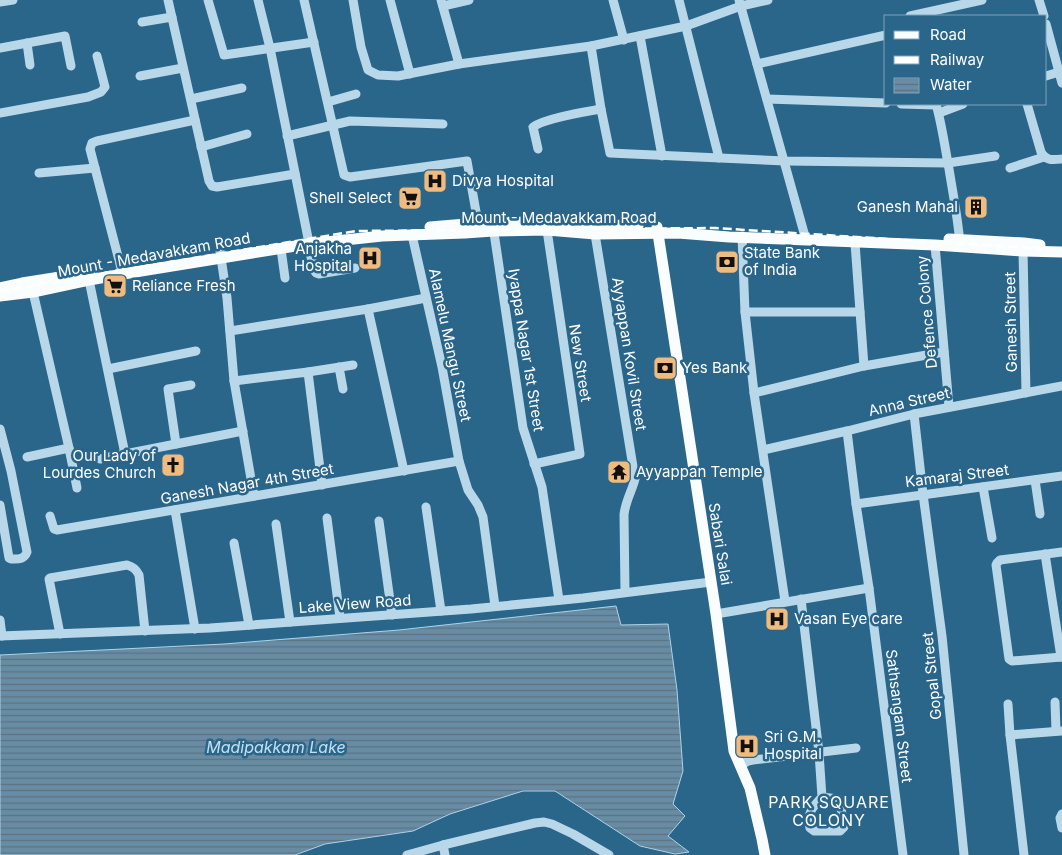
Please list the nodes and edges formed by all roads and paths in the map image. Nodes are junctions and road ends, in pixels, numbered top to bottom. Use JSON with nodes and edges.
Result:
{"nodes":[{"id":1,"x":13,"y":0,"type":"edge"},
{"id":2,"x":168,"y":0,"type":"edge"},
{"id":3,"x":208,"y":0,"type":"edge"},
{"id":4,"x":258,"y":0,"type":"edge"},
{"id":5,"x":304,"y":0,"type":"edge"},
{"id":6,"x":352,"y":0,"type":"edge"},
{"id":7,"x":390,"y":0,"type":"edge"},
{"id":8,"x":469,"y":0,"type":"edge"},
{"id":9,"x":616,"y":0,"type":"edge"},
{"id":10,"x":679,"y":0,"type":"edge"},
{"id":11,"x":768,"y":0,"type":"edge"},
{"id":12,"x":982,"y":0,"type":"edge"},
{"id":13,"x":1039,"y":0,"type":"edge"},
{"id":14,"x":0,"y":2,"type":"edge"},
{"id":15,"x":442,"y":3,"type":"edge"},
{"id":16,"x":740,"y":3,"type":"edge"},
{"id":17,"x":914,"y":15,"type":"edge"},
{"id":18,"x":1044,"y":15,"type":"edge"},
{"id":19,"x":172,"y":17,"type":"junction"},
{"id":20,"x":142,"y":22,"type":"dead end"},
{"id":21,"x":686,"y":26,"type":"junction"},
{"id":22,"x":1047,"y":27,"type":"edge"},
{"id":23,"x":884,"y":35,"type":"edge"},
{"id":24,"x":640,"y":36,"type":"junction"},
{"id":25,"x":624,"y":40,"type":"junction"},
{"id":26,"x":314,"y":42,"type":"junction"},
{"id":27,"x":27,"y":43,"type":"junction"},
{"id":28,"x":591,"y":46,"type":"junction"},
{"id":29,"x":0,"y":48,"type":"edge"},
{"id":30,"x":270,"y":48,"type":"junction"},
{"id":31,"x":97,"y":56,"type":"dead end"},
{"id":32,"x":459,"y":64,"type":"junction"},
{"id":33,"x":757,"y":64,"type":"junction"},
{"id":34,"x":30,"y":65,"type":"dead end"},
{"id":35,"x":71,"y":66,"type":"dead end"},
{"id":36,"x":183,"y":68,"type":"junction"},
{"id":37,"x":1061,"y":71,"type":"edge"},
{"id":38,"x":410,"y":74,"type":"junction"},
{"id":39,"x":140,"y":76,"type":"dead end"},
{"id":40,"x":1047,"y":76,"type":"edge"},
{"id":41,"x":1062,"y":83,"type":"edge"},
{"id":42,"x":242,"y":88,"type":"dead end"},
{"id":43,"x":356,"y":94,"type":"dead end"},
{"id":44,"x":191,"y":99,"type":"junction"},
{"id":45,"x":767,"y":99,"type":"junction"},
{"id":46,"x":328,"y":102,"type":"junction"},
{"id":47,"x":884,"y":103,"type":"edge"},
{"id":48,"x":912,"y":105,"type":"edge"},
{"id":49,"x":954,"y":105,"type":"edge"},
{"id":50,"x":1027,"y":105,"type":"edge"},
{"id":51,"x":937,"y":107,"type":"edge"},
{"id":52,"x":601,"y":109,"type":"junction"},
{"id":53,"x":0,"y":113,"type":"edge"},
{"id":54,"x":195,"y":120,"type":"junction"},
{"id":55,"x":442,"y":124,"type":"dead end"},
{"id":56,"x":333,"y":125,"type":"junction"},
{"id":57,"x":247,"y":134,"type":"dead end"},
{"id":58,"x":287,"y":136,"type":"junction"},
{"id":59,"x":201,"y":146,"type":"junction"},
{"id":60,"x":538,"y":149,"type":"dead end"},
{"id":61,"x":662,"y":156,"type":"junction"},
{"id":62,"x":995,"y":156,"type":"dead end"},
{"id":63,"x":1044,"y":157,"type":"junction"},
{"id":64,"x":719,"y":158,"type":"junction"},
{"id":65,"x":1062,"y":159,"type":"edge"},
{"id":66,"x":785,"y":161,"type":"junction"},
{"id":67,"x":948,"y":163,"type":"junction"},
{"id":68,"x":95,"y":168,"type":"junction"},
{"id":69,"x":1010,"y":168,"type":"dead end"},
{"id":70,"x":39,"y":173,"type":"dead end"},
{"id":71,"x":295,"y":174,"type":"junction"},
{"id":72,"x":478,"y":223,"type":"junction"},
{"id":73,"x":493,"y":227,"type":"junction"},
{"id":74,"x":547,"y":230,"type":"junction"},
{"id":75,"x":657,"y":230,"type":"junction"},
{"id":76,"x":412,"y":234,"type":"junction"},
{"id":77,"x":595,"y":234,"type":"junction"},
{"id":78,"x":742,"y":236,"type":"junction"},
{"id":79,"x":806,"y":237,"type":"junction"},
{"id":80,"x":308,"y":241,"type":"junction"},
{"id":81,"x":855,"y":243,"type":"junction"},
{"id":82,"x":960,"y":243,"type":"junction"},
{"id":83,"x":935,"y":245,"type":"junction"},
{"id":84,"x":1062,"y":246,"type":"edge"},
{"id":85,"x":281,"y":249,"type":"junction"},
{"id":86,"x":1023,"y":251,"type":"junction"},
{"id":87,"x":1062,"y":252,"type":"edge"},
{"id":88,"x":221,"y":254,"type":"junction"},
{"id":89,"x":121,"y":268,"type":"junction"},
{"id":90,"x":355,"y":268,"type":"dead end"},
{"id":91,"x":285,"y":278,"type":"dead end"},
{"id":92,"x":89,"y":280,"type":"junction"},
{"id":93,"x":0,"y":288,"type":"edge"},
{"id":94,"x":33,"y":292,"type":"junction"},
{"id":95,"x":0,"y":296,"type":"edge"},
{"id":96,"x":426,"y":298,"type":"junction"},
{"id":97,"x":368,"y":309,"type":"junction"},
{"id":98,"x":745,"y":312,"type":"junction"},
{"id":99,"x":860,"y":312,"type":"junction"},
{"id":100,"x":230,"y":331,"type":"junction"},
{"id":101,"x":196,"y":351,"type":"dead end"},
{"id":102,"x":944,"y":352,"type":"junction"},
{"id":103,"x":352,"y":364,"type":"dead end"},
{"id":104,"x":864,"y":366,"type":"junction"},
{"id":105,"x":339,"y":367,"type":"junction"},
{"id":106,"x":108,"y":369,"type":"junction"},
{"id":107,"x":308,"y":372,"type":"junction"},
{"id":108,"x":234,"y":381,"type":"junction"},
{"id":109,"x":191,"y":385,"type":"dead end"},
{"id":110,"x":1062,"y":386,"type":"edge"},
{"id":111,"x":343,"y":389,"type":"dead end"},
{"id":112,"x":754,"y":393,"type":"junction"},
{"id":113,"x":1026,"y":393,"type":"junction"},
{"id":114,"x":949,"y":407,"type":"junction"},
{"id":115,"x":914,"y":414,"type":"junction"},
{"id":116,"x":0,"y":429,"type":"edge"},
{"id":117,"x":243,"y":431,"type":"junction"},
{"id":118,"x":847,"y":431,"type":"junction"},
{"id":119,"x":176,"y":444,"type":"junction"},
{"id":120,"x":69,"y":448,"type":"junction"},
{"id":121,"x":763,"y":450,"type":"junction"},
{"id":122,"x":125,"y":454,"type":"junction"},
{"id":123,"x":27,"y":457,"type":"dead end"},
{"id":124,"x":100,"y":459,"type":"dead end"},
{"id":125,"x":459,"y":461,"type":"junction"},
{"id":126,"x":534,"y":464,"type":"junction"},
{"id":127,"x":404,"y":471,"type":"junction"},
{"id":128,"x":1062,"y":476,"type":"edge"},
{"id":129,"x":1035,"y":480,"type":"junction"},
{"id":130,"x":322,"y":485,"type":"junction"},
{"id":131,"x":983,"y":487,"type":"junction"},
{"id":132,"x":77,"y":488,"type":"dead end"},
{"id":133,"x":922,"y":494,"type":"junction"},
{"id":134,"x":254,"y":496,"type":"junction"},
{"id":135,"x":856,"y":504,"type":"junction"},
{"id":136,"x":0,"y":505,"type":"edge"},
{"id":137,"x":426,"y":507,"type":"dead end"},
{"id":138,"x":176,"y":510,"type":"junction"},
{"id":139,"x":1040,"y":514,"type":"dead end"},
{"id":140,"x":50,"y":516,"type":"dead end"},
{"id":141,"x":327,"y":518,"type":"dead end"},
{"id":142,"x":379,"y":521,"type":"dead end"},
{"id":143,"x":276,"y":524,"type":"dead end"},
{"id":144,"x":992,"y":538,"type":"dead end"},
{"id":145,"x":234,"y":543,"type":"dead end"},
{"id":146,"x":1062,"y":552,"type":"edge"},
{"id":147,"x":1045,"y":554,"type":"junction"},
{"id":148,"x":711,"y":582,"type":"junction"},
{"id":149,"x":869,"y":588,"type":"junction"},
{"id":150,"x":626,"y":592,"type":"junction"},
{"id":151,"x":801,"y":599,"type":"junction"},
{"id":152,"x":559,"y":600,"type":"junction"},
{"id":153,"x":785,"y":601,"type":"junction"},
{"id":154,"x":494,"y":606,"type":"junction"},
{"id":155,"x":441,"y":611,"type":"junction"},
{"id":156,"x":716,"y":614,"type":"junction"},
{"id":157,"x":392,"y":615,"type":"junction"},
{"id":158,"x":340,"y":618,"type":"junction"},
{"id":159,"x":0,"y":620,"type":"edge"},
{"id":160,"x":290,"y":622,"type":"junction"},
{"id":161,"x":249,"y":625,"type":"junction"},
{"id":162,"x":195,"y":628,"type":"junction"},
{"id":163,"x":145,"y":631,"type":"junction"},
{"id":164,"x":60,"y":634,"type":"junction"},
{"id":165,"x":1,"y":636,"type":"edge"},
{"id":166,"x":1062,"y":657,"type":"edge"},
{"id":167,"x":1055,"y":702,"type":"dead end"},
{"id":168,"x":1008,"y":704,"type":"dead end"},
{"id":169,"x":1059,"y":731,"type":"edge"},
{"id":170,"x":1010,"y":735,"type":"junction"},
{"id":171,"x":856,"y":748,"type":"dead end"},
{"id":172,"x":819,"y":753,"type":"junction"},
{"id":173,"x":741,"y":765,"type":"junction"},
{"id":174,"x":822,"y":797,"type":"junction"},
{"id":175,"x":1062,"y":814,"type":"edge"},
{"id":176,"x":1062,"y":828,"type":"edge"},
{"id":177,"x":443,"y":845,"type":"junction"},
{"id":178,"x":407,"y":855,"type":"edge"},
{"id":179,"x":445,"y":855,"type":"edge"},
{"id":180,"x":610,"y":855,"type":"edge"},
{"id":181,"x":765,"y":855,"type":"edge"},
{"id":182,"x":902,"y":855,"type":"edge"},
{"id":183,"x":964,"y":855,"type":"edge"},
{"id":184,"x":1024,"y":855,"type":"edge"}],
"edges":[{"from":1,"to":14,"type":"street"},
{"from":2,"to":19,"type":"street"},
{"from":3,"to":30,"type":"street"},
{"from":4,"to":30,"type":"street"},
{"from":5,"to":26,"type":"street"},
{"from":6,"to":38,"type":"street"},
{"from":7,"to":38,"type":"street"},
{"from":8,"to":15,"type":"street"},
{"from":9,"to":25,"type":"street"},
{"from":10,"to":21,"type":"street"},
{"from":11,"to":16,"type":"street"},
{"from":12,"to":17,"type":"street"},
{"from":13,"to":18,"type":"street"},
{"from":15,"to":32,"type":"street"},
{"from":16,"to":21,"type":"street"},
{"from":16,"to":33,"type":"street"},
{"from":19,"to":20,"type":"street"},
{"from":19,"to":36,"type":"street"},
{"from":21,"to":24,"type":"street"},
{"from":21,"to":64,"type":"street"},
{"from":22,"to":37,"type":"street"},
{"from":23,"to":33,"type":"street"},
{"from":24,"to":25,"type":"street"},
{"from":24,"to":61,"type":"street"},
{"from":25,"to":28,"type":"street"},
{"from":26,"to":30,"type":"street"},
{"from":26,"to":46,"type":"street"},
{"from":27,"to":29,"type":"street"},
{"from":27,"to":34,"type":"street"},
{"from":27,"to":35,"type":"street"},
{"from":28,"to":32,"type":"street"},
{"from":28,"to":52,"type":"street"},
{"from":30,"to":58,"type":"street"},
{"from":31,"to":53,"type":"street"},
{"from":32,"to":38,"type":"street"},
{"from":33,"to":45,"type":"street"},
{"from":36,"to":39,"type":"street"},
{"from":36,"to":44,"type":"street"},
{"from":37,"to":40,"type":"street"},
{"from":37,"to":41,"type":"street"},
{"from":42,"to":44,"type":"street"},
{"from":43,"to":46,"type":"street"},
{"from":44,"to":54,"type":"street"},
{"from":45,"to":47,"type":"street"},
{"from":45,"to":66,"type":"street"},
{"from":46,"to":56,"type":"street"},
{"from":48,"to":51,"type":"street"},
{"from":49,"to":51,"type":"street"},
{"from":50,"to":63,"type":"street"},
{"from":51,"to":67,"type":"street"},
{"from":52,"to":60,"type":"street"},
{"from":52,"to":61,"type":"street"},
{"from":54,"to":59,"type":"street"},
{"from":54,"to":68,"type":"street"},
{"from":55,"to":56,"type":"street"},
{"from":56,"to":58,"type":"street"},
{"from":56,"to":72,"type":"street"},
{"from":57,"to":59,"type":"street"},
{"from":58,"to":71,"type":"street"},
{"from":59,"to":71,"type":"street"},
{"from":61,"to":64,"type":"street"},
{"from":62,"to":67,"type":"street"},
{"from":63,"to":65,"type":"street"},
{"from":63,"to":69,"type":"street"},
{"from":64,"to":66,"type":"street"},
{"from":66,"to":67,"type":"street"},
{"from":66,"to":79,"type":"street"},
{"from":67,"to":82,"type":"street"},
{"from":68,"to":70,"type":"street"},
{"from":68,"to":89,"type":"street"},
{"from":71,"to":80,"type":"street"},
{"from":72,"to":73,"type":"main road","name":"Mount - Medavakkam Road"},
{"from":72,"to":80,"type":"main road","name":"Mount - Medavakkam Road"},
{"from":73,"to":74,"type":"main road","name":"Mount - Medavakkam Road"},
{"from":73,"to":75,"type":"main road","name":"Mount - Medavakkam Road"},
{"from":73,"to":76,"type":"main road","name":"Mount - Medavakkam Road"},
{"from":73,"to":126,"type":"street","name":"Iyappa Nagar 1st Street"},
{"from":74,"to":77,"type":"main road","name":"Mount - Medavakkam Road"},
{"from":74,"to":126,"type":"street","name":"New Street"},
{"from":75,"to":77,"type":"main road","name":"Mount - Medavakkam Road"},
{"from":75,"to":78,"type":"main road","name":"Mount - Medavakkam Road"},
{"from":75,"to":79,"type":"main road","name":"Mount - Medavakkam Road"},
{"from":75,"to":148,"type":"main road","name":"Sabari Salai"},
{"from":76,"to":80,"type":"main road","name":"Mount - Medavakkam Road"},
{"from":76,"to":96,"type":"street","name":"Alamelu Mangu Street"},
{"from":77,"to":150,"type":"street","name":"Ayyappan Kovil Street"},
{"from":78,"to":79,"type":"main road","name":"Mount - Medavakkam Road"},
{"from":78,"to":98,"type":"street"},
{"from":79,"to":81,"type":"main road","name":"Mount - Medavakkam Road"},
{"from":79,"to":82,"type":"main road","name":"Mount - Medavakkam Road"},
{"from":80,"to":85,"type":"main road","name":"Mount - Medavakkam Road"},
{"from":80,"to":88,"type":"main road","name":"Mount - Medavakkam Road"},
{"from":80,"to":90,"type":"street"},
{"from":81,"to":83,"type":"main road","name":"Mount - Medavakkam Road"},
{"from":81,"to":99,"type":"street"},
{"from":82,"to":83,"type":"main road","name":"Mount - Medavakkam Road"},
{"from":82,"to":84,"type":"main road","name":"Mount - Medavakkam Road"},
{"from":82,"to":86,"type":"main road","name":"Mount - Medavakkam Road"},
{"from":83,"to":102,"type":"street","name":"Defence Colony"},
{"from":85,"to":88,"type":"main road","name":"Mount - Medavakkam Road"},
{"from":85,"to":91,"type":"street"},
{"from":86,"to":87,"type":"main road","name":"Mount - Medavakkam Road"},
{"from":86,"to":113,"type":"street","name":"Ganesh Street"},
{"from":88,"to":89,"type":"main road","name":"Mount - Medavakkam Road"},
{"from":88,"to":92,"type":"main road","name":"Mount - Medavakkam Road"},
{"from":88,"to":100,"type":"street"},
{"from":89,"to":93,"type":"main road","name":"Mount - Medavakkam Road"},
{"from":92,"to":94,"type":"main road","name":"Mount - Medavakkam Road"},
{"from":92,"to":106,"type":"street"},
{"from":94,"to":95,"type":"main road","name":"Mount - Medavakkam Road"},
{"from":94,"to":120,"type":"street"},
{"from":96,"to":97,"type":"street"},
{"from":96,"to":125,"type":"street","name":"Alamelu Mangu Street"},
{"from":97,"to":100,"type":"street"},
{"from":97,"to":127,"type":"street"},
{"from":98,"to":99,"type":"street"},
{"from":98,"to":112,"type":"street"},
{"from":99,"to":104,"type":"street"},
{"from":100,"to":108,"type":"street"},
{"from":101,"to":106,"type":"street"},
{"from":102,"to":104,"type":"street"},
{"from":102,"to":114,"type":"street","name":"Defence Colony"},
{"from":103,"to":105,"type":"street"},
{"from":104,"to":112,"type":"street"},
{"from":105,"to":107,"type":"street"},
{"from":105,"to":111,"type":"street"},
{"from":106,"to":122,"type":"street"},
{"from":107,"to":108,"type":"street"},
{"from":107,"to":130,"type":"street"},
{"from":108,"to":117,"type":"street"},
{"from":109,"to":119,"type":"street"},
{"from":110,"to":113,"type":"street","name":"Anna Street"},
{"from":112,"to":121,"type":"street"},
{"from":113,"to":114,"type":"street","name":"Anna Street"},
{"from":114,"to":115,"type":"street","name":"Anna Street"},
{"from":115,"to":118,"type":"street","name":"Anna Street"},
{"from":115,"to":133,"type":"street","name":"Gopal Street"},
{"from":116,"to":136,"type":"street"},
{"from":117,"to":119,"type":"street"},
{"from":117,"to":134,"type":"street"},
{"from":118,"to":121,"type":"street","name":"Anna Street"},
{"from":118,"to":135,"type":"street","name":"Sathsangam Street"},
{"from":119,"to":122,"type":"street"},
{"from":120,"to":123,"type":"street"},
{"from":120,"to":132,"type":"street"},
{"from":121,"to":153,"type":"street"},
{"from":122,"to":124,"type":"street"},
{"from":125,"to":127,"type":"street","name":"Ganesh Nagar 4th Street"},
{"from":125,"to":154,"type":"street","name":"Alamelu Mangu Street"},
{"from":126,"to":152,"type":"street","name":"Iyappa Nagar 1st Street"},
{"from":127,"to":130,"type":"street","name":"Ganesh Nagar 4th Street"},
{"from":128,"to":129,"type":"street","name":"Kamaraj Street"},
{"from":129,"to":131,"type":"street","name":"Kamaraj Street"},
{"from":129,"to":139,"type":"street"},
{"from":130,"to":134,"type":"street","name":"Ganesh Nagar 4th Street"},
{"from":131,"to":133,"type":"street","name":"Kamaraj Street"},
{"from":131,"to":144,"type":"street"},
{"from":133,"to":135,"type":"street","name":"Kamaraj Street"},
{"from":133,"to":183,"type":"street","name":"Gopal Street"},
{"from":134,"to":138,"type":"street","name":"Ganesh Nagar 4th Street"},
{"from":135,"to":149,"type":"street","name":"Sathsangam Street"},
{"from":137,"to":155,"type":"street"},
{"from":138,"to":140,"type":"street","name":"Ganesh Nagar 4th Street"},
{"from":138,"to":162,"type":"street"},
{"from":141,"to":158,"type":"street"},
{"from":142,"to":157,"type":"street"},
{"from":143,"to":160,"type":"street"},
{"from":145,"to":161,"type":"street"},
{"from":146,"to":147,"type":"street"},
{"from":147,"to":166,"type":"street"},
{"from":147,"to":166,"type":"street"},
{"from":148,"to":150,"type":"street","name":"Lake View Road"},
{"from":148,"to":156,"type":"main road","name":"Sabari Salai"},
{"from":149,"to":151,"type":"street"},
{"from":149,"to":182,"type":"street","name":"Sathsangam Street"},
{"from":150,"to":152,"type":"street","name":"Lake View Road"},
{"from":151,"to":153,"type":"street"},
{"from":151,"to":172,"type":"street"},
{"from":152,"to":154,"type":"street","name":"Lake View Road"},
{"from":153,"to":156,"type":"street"},
{"from":154,"to":155,"type":"street","name":"Lake View Road"},
{"from":155,"to":157,"type":"street","name":"Lake View Road"},
{"from":156,"to":173,"type":"main road","name":"Sabari Salai"},
{"from":157,"to":158,"type":"street","name":"Lake View Road"},
{"from":158,"to":160,"type":"street","name":"Lake View Road"},
{"from":159,"to":165,"type":"street"},
{"from":160,"to":161,"type":"street","name":"Lake View Road"},
{"from":161,"to":162,"type":"street","name":"Lake View Road"},
{"from":162,"to":163,"type":"street","name":"Lake View Road"},
{"from":163,"to":164,"type":"street","name":"Lake View Road"},
{"from":163,"to":164,"type":"street"},
{"from":164,"to":165,"type":"street","name":"Lake View Road"},
{"from":167,"to":169,"type":"street"},
{"from":168,"to":170,"type":"street"},
{"from":169,"to":170,"type":"street"},
{"from":170,"to":184,"type":"street"},
{"from":171,"to":172,"type":"street"},
{"from":172,"to":173,"type":"street"},
{"from":172,"to":174,"type":"street"},
{"from":173,"to":181,"type":"main road","name":"Sabari Salai"},
{"from":174,"to":174,"type":"street"},
{"from":175,"to":176,"type":"street"},
{"from":177,"to":178,"type":"street"},
{"from":177,"to":179,"type":"street"},
{"from":177,"to":180,"type":"street"}]}
